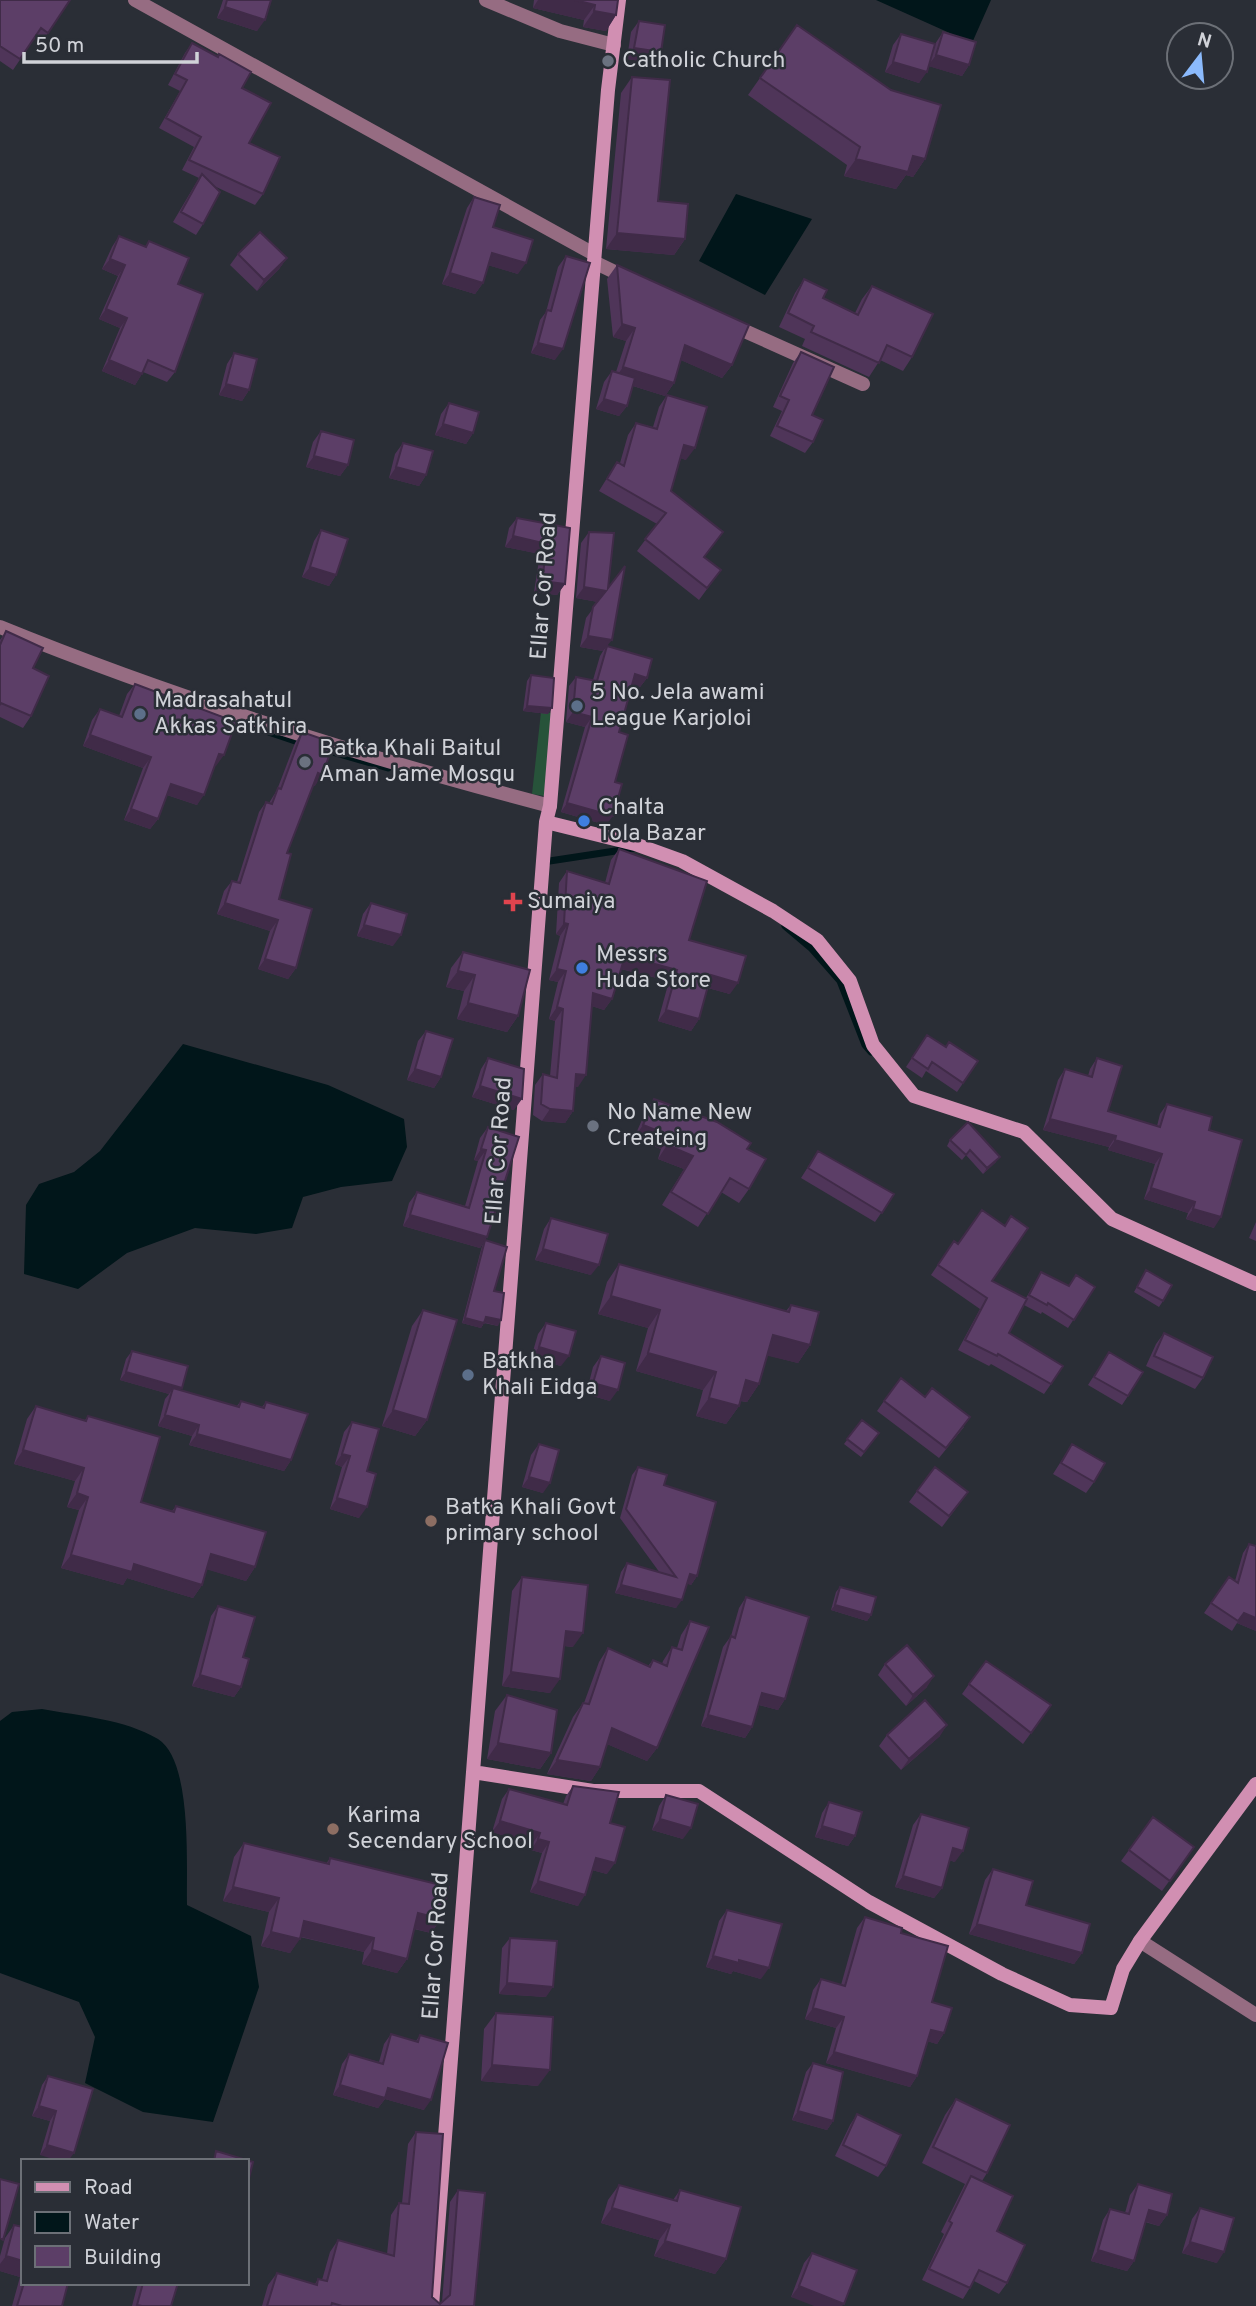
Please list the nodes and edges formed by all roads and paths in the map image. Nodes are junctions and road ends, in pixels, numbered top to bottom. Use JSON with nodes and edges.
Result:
{"nodes":[{"id":1,"x":135,"y":0,"type":"edge"},
{"id":2,"x":486,"y":0,"type":"edge"},
{"id":3,"x":619,"y":0,"type":"edge"},
{"id":4,"x":614,"y":45,"type":"junction"},
{"id":5,"x":594,"y":258,"type":"junction"},
{"id":6,"x":640,"y":284,"type":"edge"},
{"id":7,"x":714,"y":317,"type":"edge"},
{"id":8,"x":863,"y":384,"type":"dead end"},
{"id":9,"x":0,"y":627,"type":"edge"},
{"id":10,"x":551,"y":806,"type":"junction"},
{"id":11,"x":546,"y":822,"type":"junction"},
{"id":12,"x":1256,"y":1284,"type":"edge"},
{"id":13,"x":473,"y":1772,"type":"junction"},
{"id":14,"x":1256,"y":1784,"type":"edge"},
{"id":15,"x":1140,"y":1941,"type":"junction"},
{"id":16,"x":1256,"y":2015,"type":"edge"},
{"id":17,"x":432,"y":2306,"type":"edge"}],
"edges":[{"from":1,"to":5,"type":"street"},
{"from":2,"to":4,"type":"street"},
{"from":3,"to":4,"type":"main road","name":"Ellar Cor Road"},
{"from":4,"to":5,"type":"main road","name":"Ellar Cor Road"},
{"from":5,"to":6,"type":"street"},
{"from":5,"to":10,"type":"main road","name":"Ellar Cor Road"},
{"from":7,"to":8,"type":"street"},
{"from":9,"to":10,"type":"street"},
{"from":10,"to":11,"type":"main road","name":"Ellar Cor Road"},
{"from":11,"to":12,"type":"main road"},
{"from":11,"to":13,"type":"main road","name":"Ellar Cor Road"},
{"from":13,"to":15,"type":"main road"},
{"from":13,"to":17,"type":"main road","name":"Ellar Cor Road"},
{"from":14,"to":15,"type":"main road"},
{"from":15,"to":16,"type":"street"}]}
